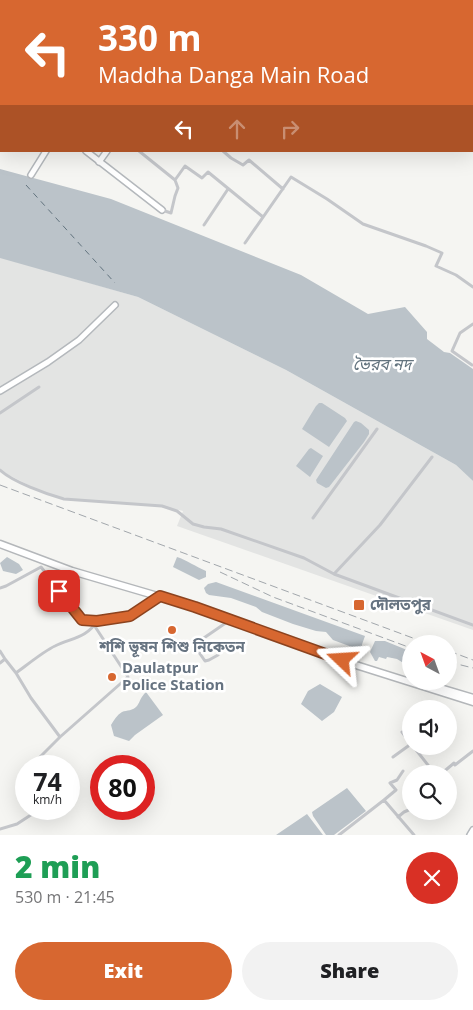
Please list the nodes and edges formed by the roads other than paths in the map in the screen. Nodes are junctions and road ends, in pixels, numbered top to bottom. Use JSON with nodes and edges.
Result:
{"nodes":[{"id":1,"x":45,"y":152,"type":"edge"},
{"id":2,"x":87,"y":152,"type":"edge"},
{"id":3,"x":107,"y":152,"type":"edge"},
{"id":4,"x":139,"y":152,"type":"edge"},
{"id":5,"x":224,"y":152,"type":"edge"},
{"id":6,"x":99,"y":162,"type":"junction"},
{"id":7,"x":31,"y":175,"type":"dead end"},
{"id":8,"x":175,"y":180,"type":"junction"},
{"id":9,"x":228,"y":189,"type":"junction"},
{"id":10,"x":283,"y":189,"type":"junction"},
{"id":11,"x":162,"y":210,"type":"joint"},
{"id":12,"x":264,"y":218,"type":"junction"},
{"id":13,"x":204,"y":225,"type":"dead end"},
{"id":14,"x":246,"y":243,"type":"dead end"},
{"id":15,"x":473,"y":287,"type":"edge"},
{"id":16,"x":115,"y":304,"type":"dead end"},
{"id":17,"x":473,"y":324,"type":"edge"},
{"id":18,"x":472,"y":365,"type":"edge"},
{"id":19,"x":39,"y":388,"type":"dead end"},
{"id":20,"x":0,"y":391,"type":"edge"},
{"id":21,"x":0,"y":413,"type":"edge"},
{"id":22,"x":377,"y":428,"type":"dead end"},
{"id":23,"x":432,"y":457,"type":"dead end"},
{"id":24,"x":0,"y":470,"type":"edge"},
{"id":25,"x":313,"y":518,"type":"dead end"},
{"id":26,"x":0,"y":542,"type":"edge"},
{"id":27,"x":334,"y":574,"type":"junction"},
{"id":28,"x":0,"y":588,"type":"edge"},
{"id":29,"x":160,"y":596,"type":"junction"},
{"id":30,"x":231,"y":620,"type":"junction"},
{"id":31,"x":97,"y":621,"type":"junction"},
{"id":32,"x":94,"y":626,"type":"junction"},
{"id":33,"x":473,"y":626,"type":"edge"},
{"id":34,"x":0,"y":651,"type":"edge"},
{"id":35,"x":218,"y":655,"type":"dead end"},
{"id":36,"x":5,"y":659,"type":"junction"},
{"id":37,"x":0,"y":663,"type":"edge"},
{"id":38,"x":16,"y":673,"type":"junction"},
{"id":39,"x":402,"y":676,"type":"edge"},
{"id":40,"x":448,"y":690,"type":"edge"},
{"id":41,"x":473,"y":698,"type":"edge"},
{"id":42,"x":473,"y":702,"type":"edge"},
{"id":43,"x":60,"y":737,"type":"junction"},
{"id":44,"x":402,"y":751,"type":"edge"},
{"id":45,"x":473,"y":751,"type":"edge"},
{"id":46,"x":42,"y":755,"type":"edge"},
{"id":47,"x":419,"y":755,"type":"edge"},
{"id":48,"x":393,"y":757,"type":"dead end"},
{"id":49,"x":427,"y":765,"type":"edge"},
{"id":50,"x":455,"y":765,"type":"edge"},
{"id":51,"x":402,"y":772,"type":"edge"},
{"id":52,"x":384,"y":800,"type":"junction"},
{"id":53,"x":402,"y":814,"type":"edge"},
{"id":54,"x":398,"y":817,"type":"junction"},
{"id":55,"x":23,"y":820,"type":"edge"},
{"id":56,"x":0,"y":829,"type":"edge"},
{"id":57,"x":473,"y":830,"type":"edge"},
{"id":58,"x":339,"y":835,"type":"edge"},
{"id":59,"x":414,"y":835,"type":"edge"},
{"id":60,"x":470,"y":835,"type":"edge"}],
"edges":[{"from":1,"to":7,"type":"main road"},
{"from":2,"to":6,"type":"main road"},
{"from":3,"to":6,"type":"main road"},
{"from":4,"to":8,"type":"street"},
{"from":5,"to":10,"type":"street"},
{"from":6,"to":11,"type":"main road"},
{"from":8,"to":9,"type":"street"},
{"from":8,"to":11,"type":"street"},
{"from":9,"to":12,"type":"street"},
{"from":9,"to":13,"type":"street"},
{"from":10,"to":12,"type":"street"},
{"from":10,"to":15,"type":"street"},
{"from":12,"to":14,"type":"street"},
{"from":16,"to":20,"type":"main road"},
{"from":17,"to":18,"type":"street"},
{"from":19,"to":21,"type":"street"},
{"from":22,"to":25,"type":"street"},
{"from":23,"to":27,"type":"street"},
{"from":24,"to":27,"type":"street"},
{"from":26,"to":29,"type":"highway"},
{"from":26,"to":39,"type":"highway"},
{"from":27,"to":33,"type":"street"},
{"from":28,"to":31,"type":"street"},
{"from":29,"to":30,"type":"highway"},
{"from":29,"to":31,"type":"street"},
{"from":30,"to":35,"type":"street"},
{"from":30,"to":42,"type":"highway"},
{"from":31,"to":32,"type":"street"},
{"from":32,"to":38,"type":"street"},
{"from":32,"to":43,"type":"street"},
{"from":34,"to":36,"type":"street"},
{"from":36,"to":37,"type":"street"},
{"from":36,"to":38,"type":"street"},
{"from":38,"to":43,"type":"street"},
{"from":40,"to":41,"type":"highway"},
{"from":43,"to":46,"type":"street"},
{"from":44,"to":48,"type":"street"},
{"from":45,"to":50,"type":"street"},
{"from":47,"to":49,"type":"street"},
{"from":51,"to":52,"type":"street"},
{"from":52,"to":54,"type":"street"},
{"from":52,"to":58,"type":"street"},
{"from":53,"to":54,"type":"street"},
{"from":54,"to":59,"type":"street"},
{"from":55,"to":56,"type":"street"},
{"from":57,"to":60,"type":"main road"}]}
